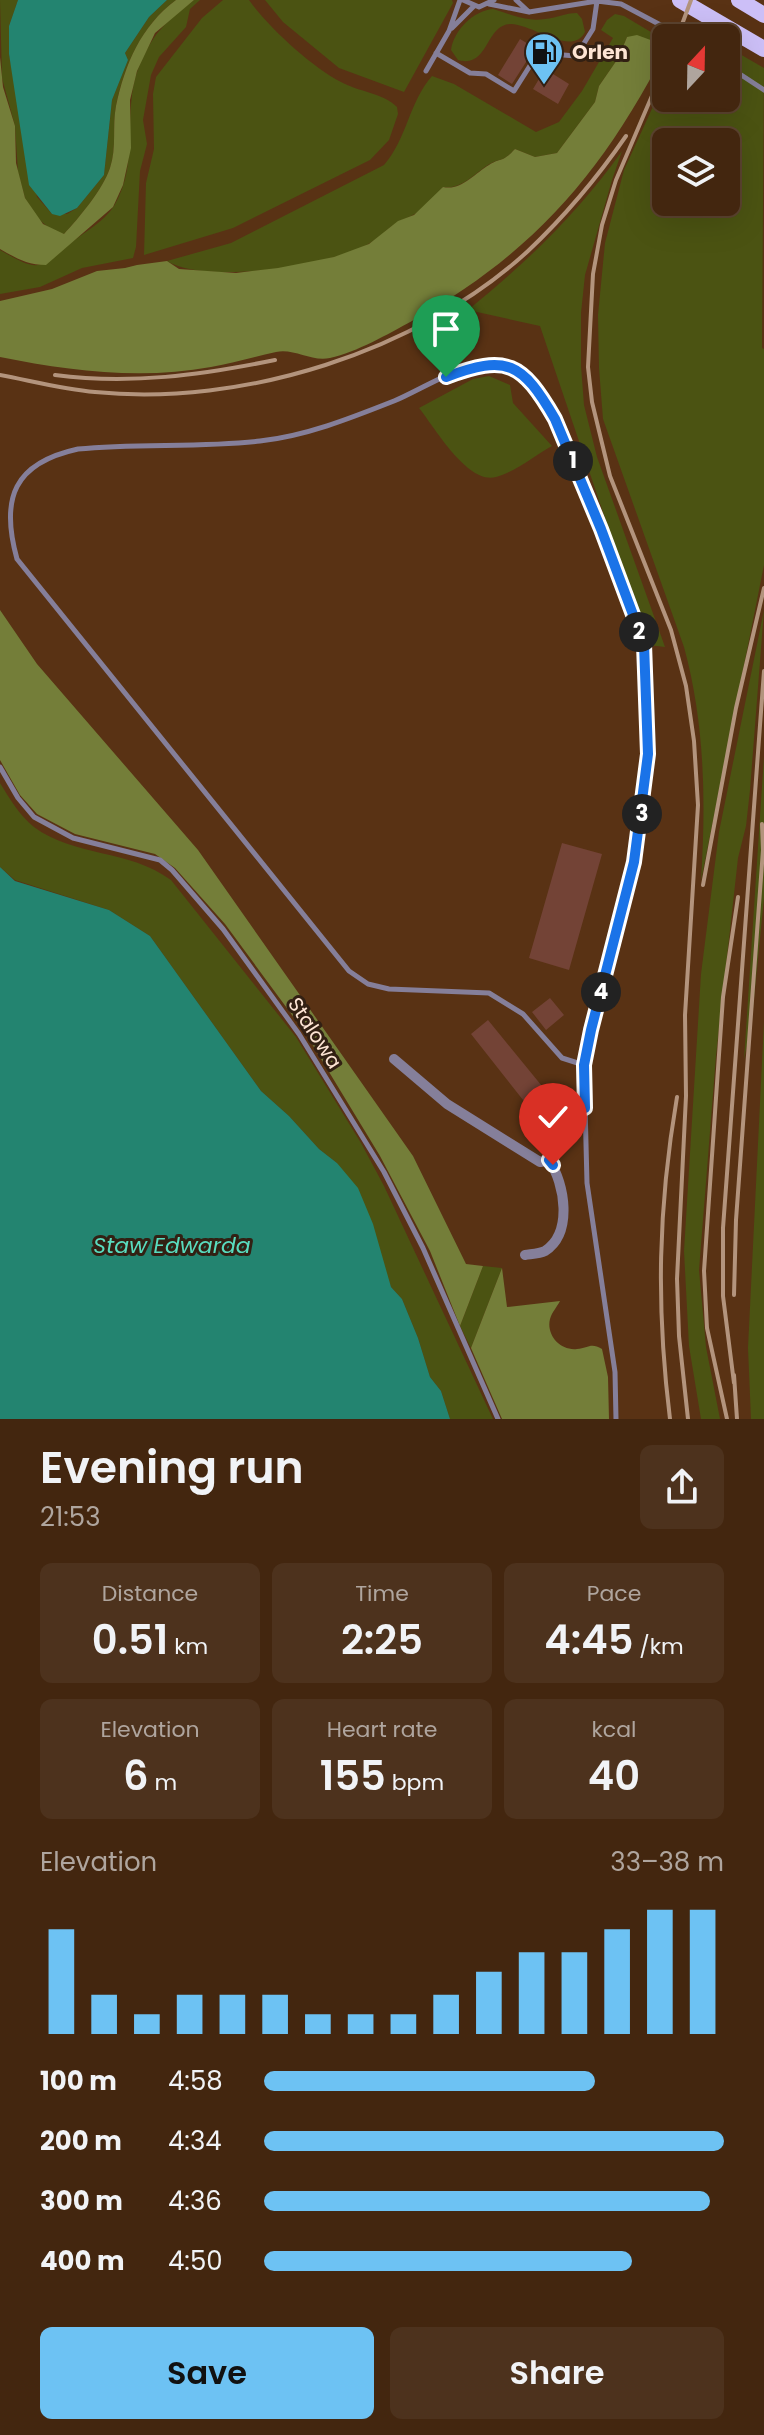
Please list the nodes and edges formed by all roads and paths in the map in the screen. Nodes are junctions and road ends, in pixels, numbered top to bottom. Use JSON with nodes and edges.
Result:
{"nodes":[{"id":1,"x":461,"y":0,"type":"edge"},
{"id":2,"x":516,"y":0,"type":"edge"},
{"id":3,"x":680,"y":0,"type":"edge"},
{"id":4,"x":739,"y":0,"type":"edge"},
{"id":5,"x":597,"y":1,"type":"edge"},
{"id":6,"x":492,"y":2,"type":"edge"},
{"id":7,"x":474,"y":6,"type":"junction"},
{"id":8,"x":529,"y":12,"type":"junction"},
{"id":9,"x":764,"y":15,"type":"edge"},
{"id":10,"x":659,"y":24,"type":"edge"},
{"id":11,"x":449,"y":31,"type":"junction"},
{"id":12,"x":764,"y":49,"type":"edge"},
{"id":13,"x":436,"y":53,"type":"junction"},
{"id":14,"x":426,"y":71,"type":"dead end"},
{"id":15,"x":740,"y":74,"type":"edge"},
{"id":16,"x":764,"y":90,"type":"edge"},
{"id":17,"x":0,"y":767,"type":"edge"},
{"id":18,"x":394,"y":1059,"type":"dead end"},
{"id":19,"x":584,"y":1065,"type":"junction"},
{"id":20,"x":585,"y":1108,"type":"junction"},
{"id":21,"x":549,"y":1160,"type":"junction"},
{"id":22,"x":525,"y":1255,"type":"dead end"},
{"id":23,"x":498,"y":1419,"type":"edge"},
{"id":24,"x":616,"y":1419,"type":"edge"}],
"edges":[{"from":1,"to":7,"type":"lane"},
{"from":1,"to":11,"type":"lane"},
{"from":2,"to":8,"type":"lane"},
{"from":3,"to":12,"type":"main road"},
{"from":4,"to":9,"type":"main road"},
{"from":5,"to":8,"type":"lane"},
{"from":5,"to":10,"type":"lane"},
{"from":5,"to":13,"type":"lane"},
{"from":6,"to":7,"type":"lane"},
{"from":6,"to":8,"type":"lane"},
{"from":7,"to":11,"type":"lane"},
{"from":11,"to":13,"type":"lane"},
{"from":13,"to":14,"type":"lane"},
{"from":15,"to":16,"type":"lane"},
{"from":17,"to":23,"type":"lane","name":"Stalowa"},
{"from":18,"to":21,"type":"street"},
{"from":19,"to":19,"type":"lane"},
{"from":19,"to":20,"type":"lane"},
{"from":20,"to":21,"type":"street"},
{"from":20,"to":24,"type":"lane"},
{"from":21,"to":22,"type":"street"}]}
